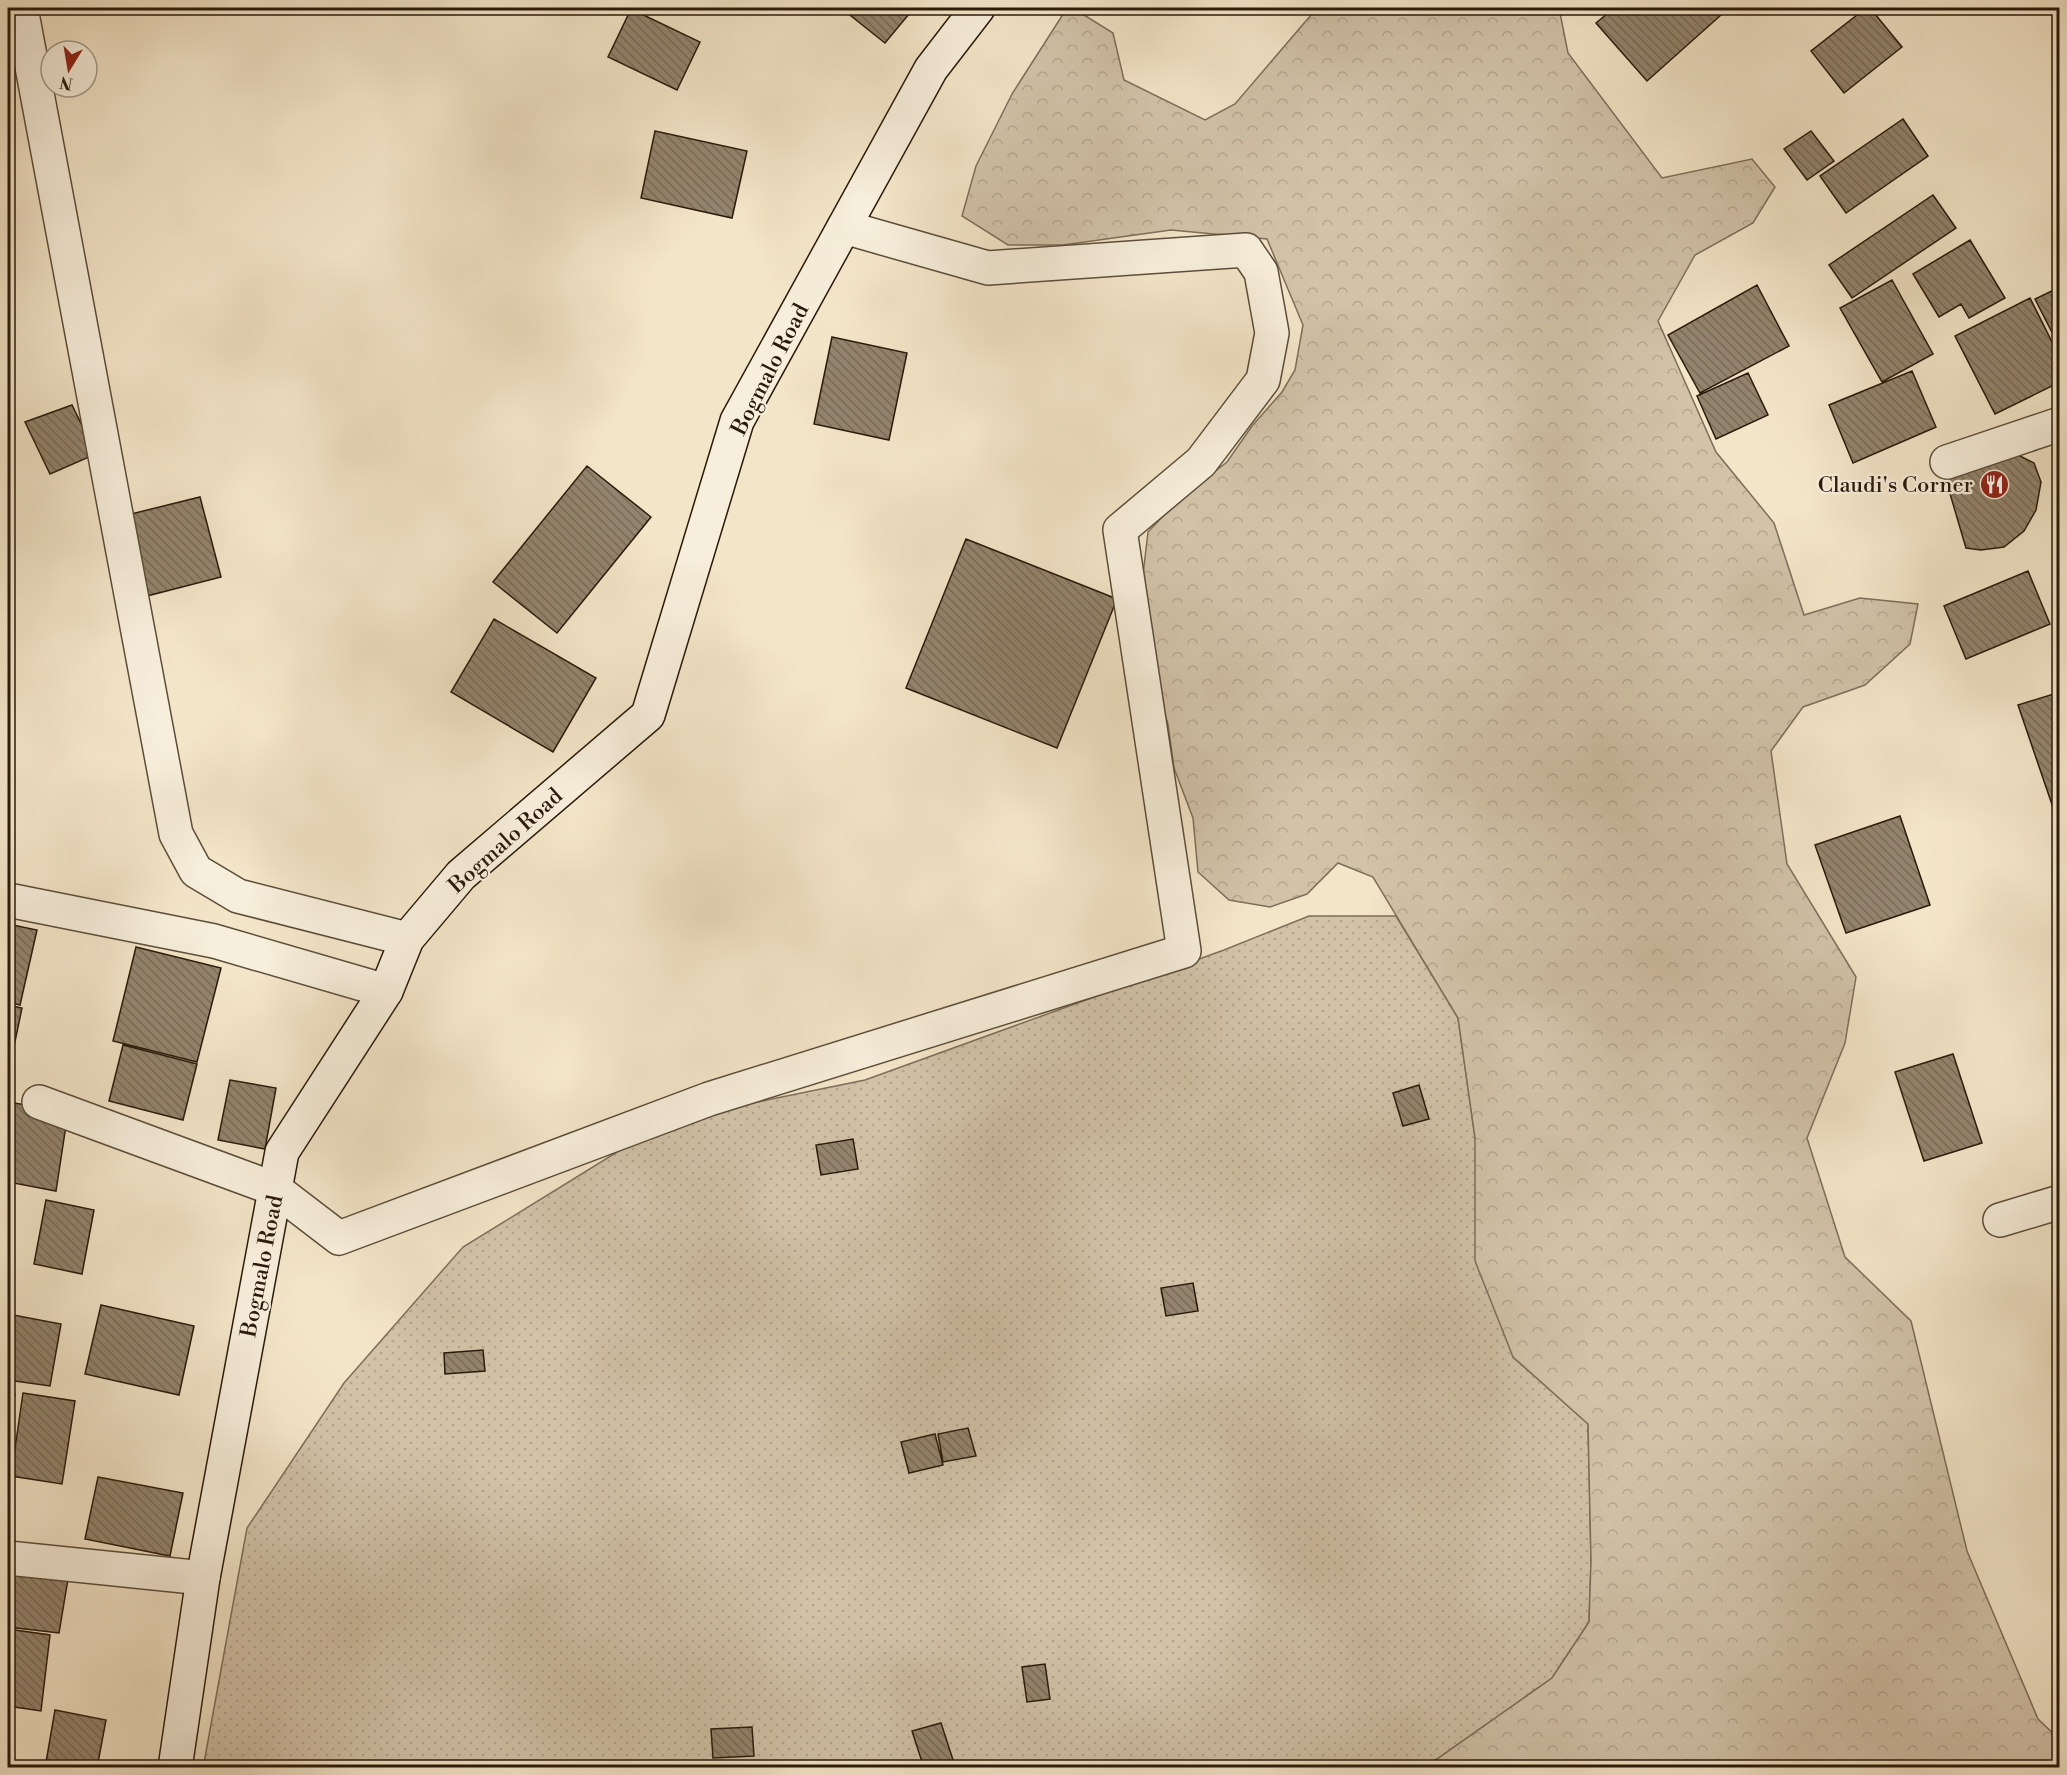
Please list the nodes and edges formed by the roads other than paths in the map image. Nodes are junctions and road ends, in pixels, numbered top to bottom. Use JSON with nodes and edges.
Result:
{"nodes":[{"id":1,"x":21,"y":8,"type":"edge"},
{"id":2,"x":978,"y":8,"type":"edge"},
{"id":3,"x":844,"y":227,"type":"junction"},
{"id":4,"x":2060,"y":424,"type":"edge"},
{"id":5,"x":1947,"y":462,"type":"dead end"},
{"id":6,"x":8,"y":900,"type":"edge"},
{"id":7,"x":407,"y":939,"type":"junction"},
{"id":8,"x":386,"y":991,"type":"junction"},
{"id":9,"x":39,"y":1102,"type":"dead end"},
{"id":10,"x":275,"y":1190,"type":"junction"},
{"id":11,"x":2060,"y":1202,"type":"edge"},
{"id":12,"x":2000,"y":1220,"type":"dead end"},
{"id":13,"x":8,"y":1558,"type":"edge"},
{"id":14,"x":203,"y":1578,"type":"junction"},
{"id":15,"x":175,"y":1767,"type":"edge"}],
"edges":[{"from":1,"to":7,"type":"street"},
{"from":2,"to":3,"type":"street","name":"Bogmalo Road"},
{"from":3,"to":7,"type":"street","name":"Bogmalo Road"},
{"from":3,"to":10,"type":"street"},
{"from":4,"to":5,"type":"street"},
{"from":6,"to":8,"type":"street"},
{"from":7,"to":8,"type":"street","name":"Bogmalo Road"},
{"from":8,"to":10,"type":"street","name":"Bogmalo Road"},
{"from":9,"to":10,"type":"street"},
{"from":10,"to":14,"type":"street","name":"Bogmalo Road"},
{"from":11,"to":12,"type":"street"},
{"from":13,"to":14,"type":"street"},
{"from":14,"to":15,"type":"street","name":"Bogmalo Road"}]}
